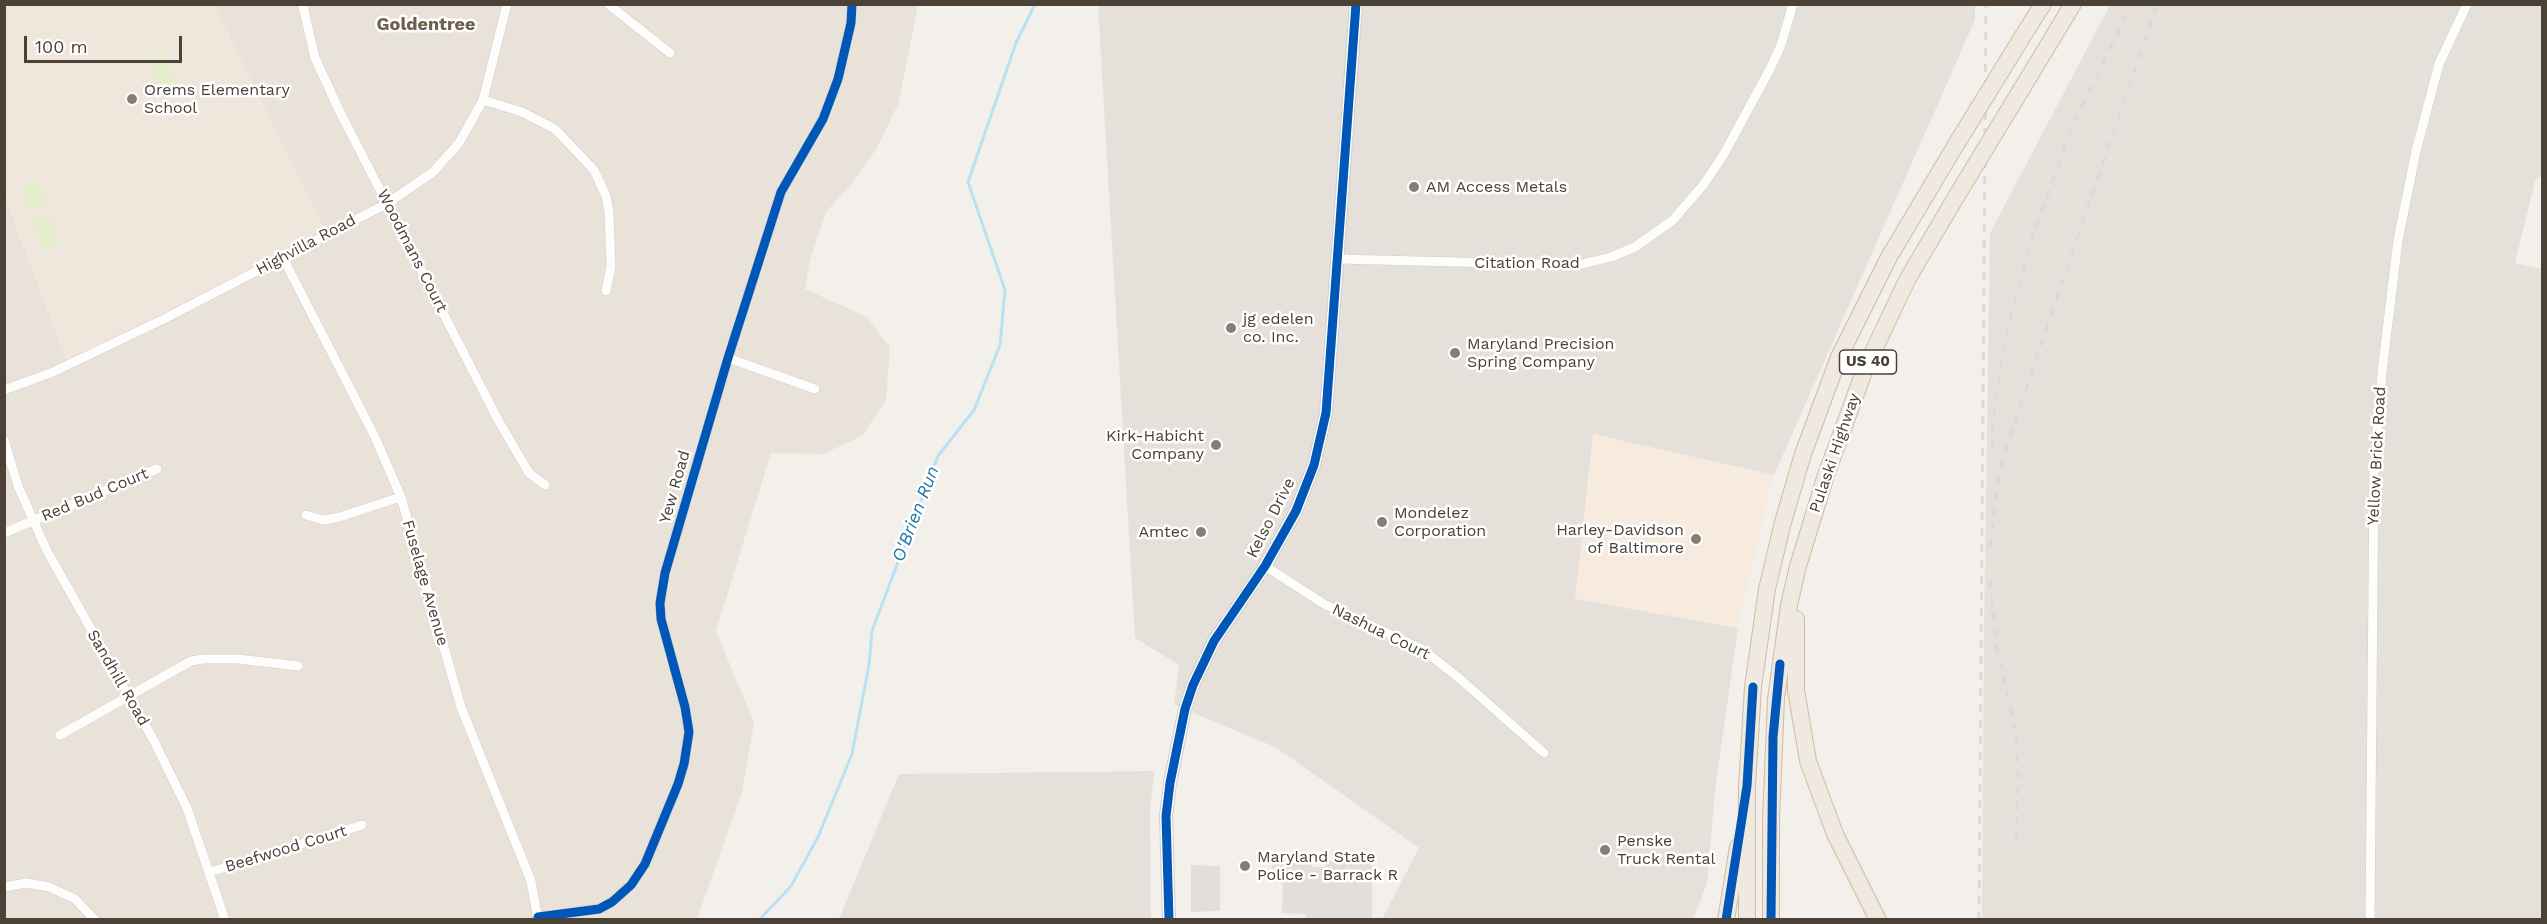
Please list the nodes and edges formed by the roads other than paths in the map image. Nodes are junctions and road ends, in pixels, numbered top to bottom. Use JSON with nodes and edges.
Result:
{"nodes":[{"id":1,"x":507,"y":4,"type":"edge"},
{"id":2,"x":608,"y":4,"type":"edge"},
{"id":3,"x":852,"y":4,"type":"edge"},
{"id":4,"x":1356,"y":4,"type":"edge"},
{"id":5,"x":1793,"y":4,"type":"edge"},
{"id":6,"x":2043,"y":4,"type":"edge"},
{"id":7,"x":2073,"y":4,"type":"edge"},
{"id":8,"x":2467,"y":4,"type":"edge"},
{"id":9,"x":303,"y":6,"type":"edge"},
{"id":10,"x":670,"y":53,"type":"dead end"},
{"id":11,"x":483,"y":100,"type":"junction"},
{"id":12,"x":388,"y":203,"type":"junction"},
{"id":13,"x":284,"y":258,"type":"junction"},
{"id":14,"x":1338,"y":259,"type":"junction"},
{"id":15,"x":606,"y":291,"type":"dead end"},
{"id":16,"x":728,"y":358,"type":"junction"},
{"id":17,"x":814,"y":389,"type":"dead end"},
{"id":18,"x":4,"y":390,"type":"edge"},
{"id":19,"x":4,"y":440,"type":"edge"},
{"id":20,"x":157,"y":469,"type":"dead end"},
{"id":21,"x":545,"y":485,"type":"dead end"},
{"id":22,"x":400,"y":497,"type":"junction"},
{"id":23,"x":306,"y":515,"type":"dead end"},
{"id":24,"x":33,"y":520,"type":"junction"},
{"id":25,"x":4,"y":533,"type":"edge"},
{"id":26,"x":1774,"y":559,"type":"junction"},
{"id":27,"x":1265,"y":566,"type":"junction"},
{"id":28,"x":1797,"y":569,"type":"junction"},
{"id":29,"x":298,"y":666,"type":"dead end"},
{"id":30,"x":127,"y":696,"type":"junction"},
{"id":31,"x":60,"y":735,"type":"dead end"},
{"id":32,"x":1544,"y":753,"type":"dead end"},
{"id":33,"x":1747,"y":786,"type":"junction"},
{"id":34,"x":362,"y":825,"type":"dead end"},
{"id":35,"x":210,"y":872,"type":"junction"},
{"id":36,"x":4,"y":886,"type":"edge"},
{"id":37,"x":538,"y":918,"type":"edge"},
{"id":38,"x":96,"y":920,"type":"edge"},
{"id":39,"x":225,"y":920,"type":"edge"},
{"id":40,"x":1169,"y":920,"type":"edge"},
{"id":41,"x":1726,"y":920,"type":"edge"},
{"id":42,"x":1747,"y":920,"type":"edge"},
{"id":43,"x":1771,"y":920,"type":"edge"},
{"id":44,"x":1878,"y":920,"type":"edge"},
{"id":45,"x":2370,"y":920,"type":"edge"}],
"edges":[{"from":1,"to":11,"type":"street","name":"Highvilla Road"},
{"from":2,"to":10,"type":"street"},
{"from":3,"to":16,"type":"street","name":"Yew Road"},
{"from":4,"to":14,"type":"street","name":"Kelso Drive"},
{"from":5,"to":14,"type":"street","name":"Citation Road"},
{"from":6,"to":26,"type":"highway","name":"Pulaski Highway","number":"US 40","bridge":true},
{"from":7,"to":28,"type":"highway","name":"Pulaski Highway","number":"US 40","bridge":true},
{"from":8,"to":45,"type":"street","name":"Yellow Brick Road"},
{"from":9,"to":12,"type":"street","name":"Woodmans Court"},
{"from":11,"to":12,"type":"street","name":"Highvilla Road"},
{"from":11,"to":15,"type":"street"},
{"from":12,"to":13,"type":"street","name":"Highvilla Road"},
{"from":12,"to":21,"type":"street","name":"Woodmans Court"},
{"from":13,"to":18,"type":"street","name":"Highvilla Road"},
{"from":13,"to":22,"type":"street","name":"Fuselage Avenue"},
{"from":14,"to":27,"type":"street","name":"Kelso Drive"},
{"from":16,"to":17,"type":"street"},
{"from":16,"to":37,"type":"street","name":"Yew Road"},
{"from":19,"to":24,"type":"street","name":"Sandhill Road"},
{"from":20,"to":24,"type":"street","name":"Red Bud Court"},
{"from":22,"to":23,"type":"street"},
{"from":22,"to":37,"type":"street","name":"Fuselage Avenue"},
{"from":24,"to":25,"type":"street","name":"Red Bud Court"},
{"from":24,"to":30,"type":"street","name":"Sandhill Road"},
{"from":26,"to":28,"type":"highway"},
{"from":26,"to":33,"type":"highway","name":"Pulaski Highway","number":"US 40"},
{"from":27,"to":32,"type":"street","name":"Nashua Court"},
{"from":27,"to":40,"type":"street","name":"Kelso Drive"},
{"from":28,"to":43,"type":"highway","name":"Pulaski Highway","number":"US 40"},
{"from":28,"to":44,"type":"highway"},
{"from":29,"to":30,"type":"street"},
{"from":30,"to":31,"type":"street"},
{"from":30,"to":35,"type":"street","name":"Sandhill Road"},
{"from":33,"to":41,"type":"highway"},
{"from":33,"to":42,"type":"highway","name":"Pulaski Highway","number":"US 40"},
{"from":34,"to":35,"type":"street","name":"Beefwood Court"},
{"from":35,"to":39,"type":"street","name":"Sandhill Road"},
{"from":36,"to":38,"type":"street"}]}
